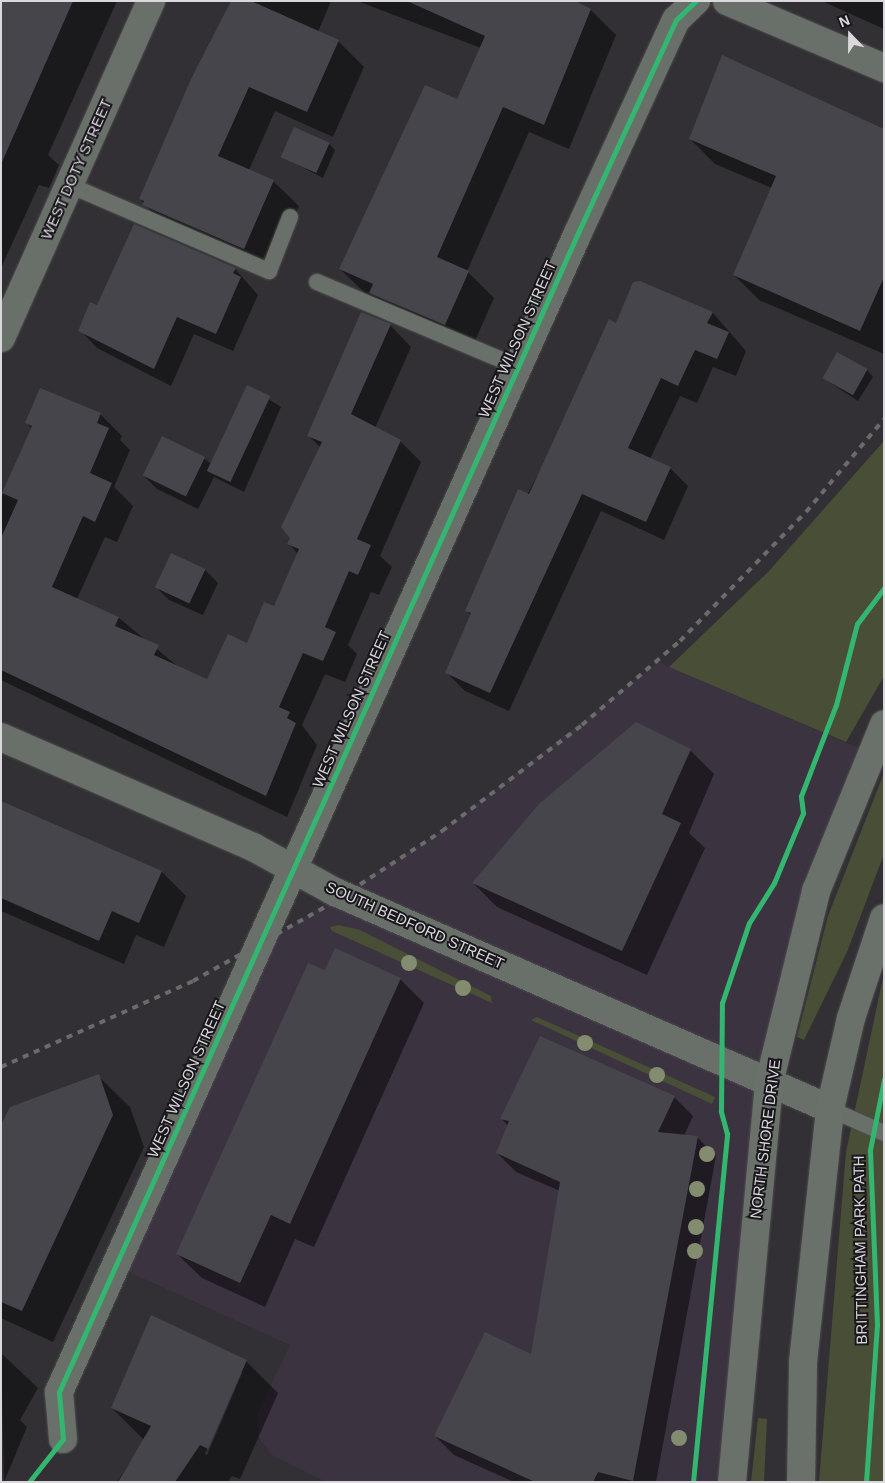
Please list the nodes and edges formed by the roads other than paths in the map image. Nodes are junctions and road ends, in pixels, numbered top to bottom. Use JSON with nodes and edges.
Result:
{"nodes":[{"id":1,"x":151,"y":1,"type":"edge"},
{"id":2,"x":696,"y":1,"type":"edge"},
{"id":3,"x":727,"y":1,"type":"edge"},
{"id":4,"x":884,"y":68,"type":"edge"},
{"id":5,"x":69,"y":185,"type":"junction"},
{"id":6,"x":290,"y":217,"type":"dead end"},
{"id":7,"x":318,"y":282,"type":"dead end"},
{"id":8,"x":1,"y":338,"type":"edge"},
{"id":9,"x":518,"y":367,"type":"junction"},
{"id":10,"x":884,"y":724,"type":"edge"},
{"id":11,"x":1,"y":738,"type":"edge"},
{"id":12,"x":293,"y":869,"type":"junction"},
{"id":13,"x":884,"y":918,"type":"edge"},
{"id":14,"x":769,"y":1083,"type":"junction"},
{"id":15,"x":830,"y":1109,"type":"junction"},
{"id":16,"x":884,"y":1133,"type":"edge"},
{"id":17,"x":63,"y":1439,"type":"dead end"},
{"id":18,"x":732,"y":1482,"type":"edge"},
{"id":19,"x":801,"y":1482,"type":"edge"}],
"edges":[{"from":1,"to":5,"type":"street","name":"WEST DOTY STREET"},
{"from":2,"to":9,"type":"street","name":"WEST WILSON STREET"},
{"from":3,"to":4,"type":"street"},
{"from":5,"to":6,"type":"lane"},
{"from":5,"to":8,"type":"street","name":"WEST DOTY STREET"},
{"from":7,"to":9,"type":"lane"},
{"from":9,"to":12,"type":"street","name":"WEST WILSON STREET"},
{"from":10,"to":14,"type":"main road","name":"NORTH SHORE DRIVE"},
{"from":11,"to":12,"type":"street","name":"SOUTH BEDFORD STREET"},
{"from":12,"to":14,"type":"street","name":"SOUTH BEDFORD STREET"},
{"from":12,"to":17,"type":"street","name":"WEST WILSON STREET"},
{"from":13,"to":15,"type":"main road"},
{"from":14,"to":15,"type":"street","name":"SOUTH BEDFORD STREET"},
{"from":14,"to":18,"type":"main road","name":"NORTH SHORE DRIVE"},
{"from":15,"to":16,"type":"lane"},
{"from":15,"to":19,"type":"main road"}]}
